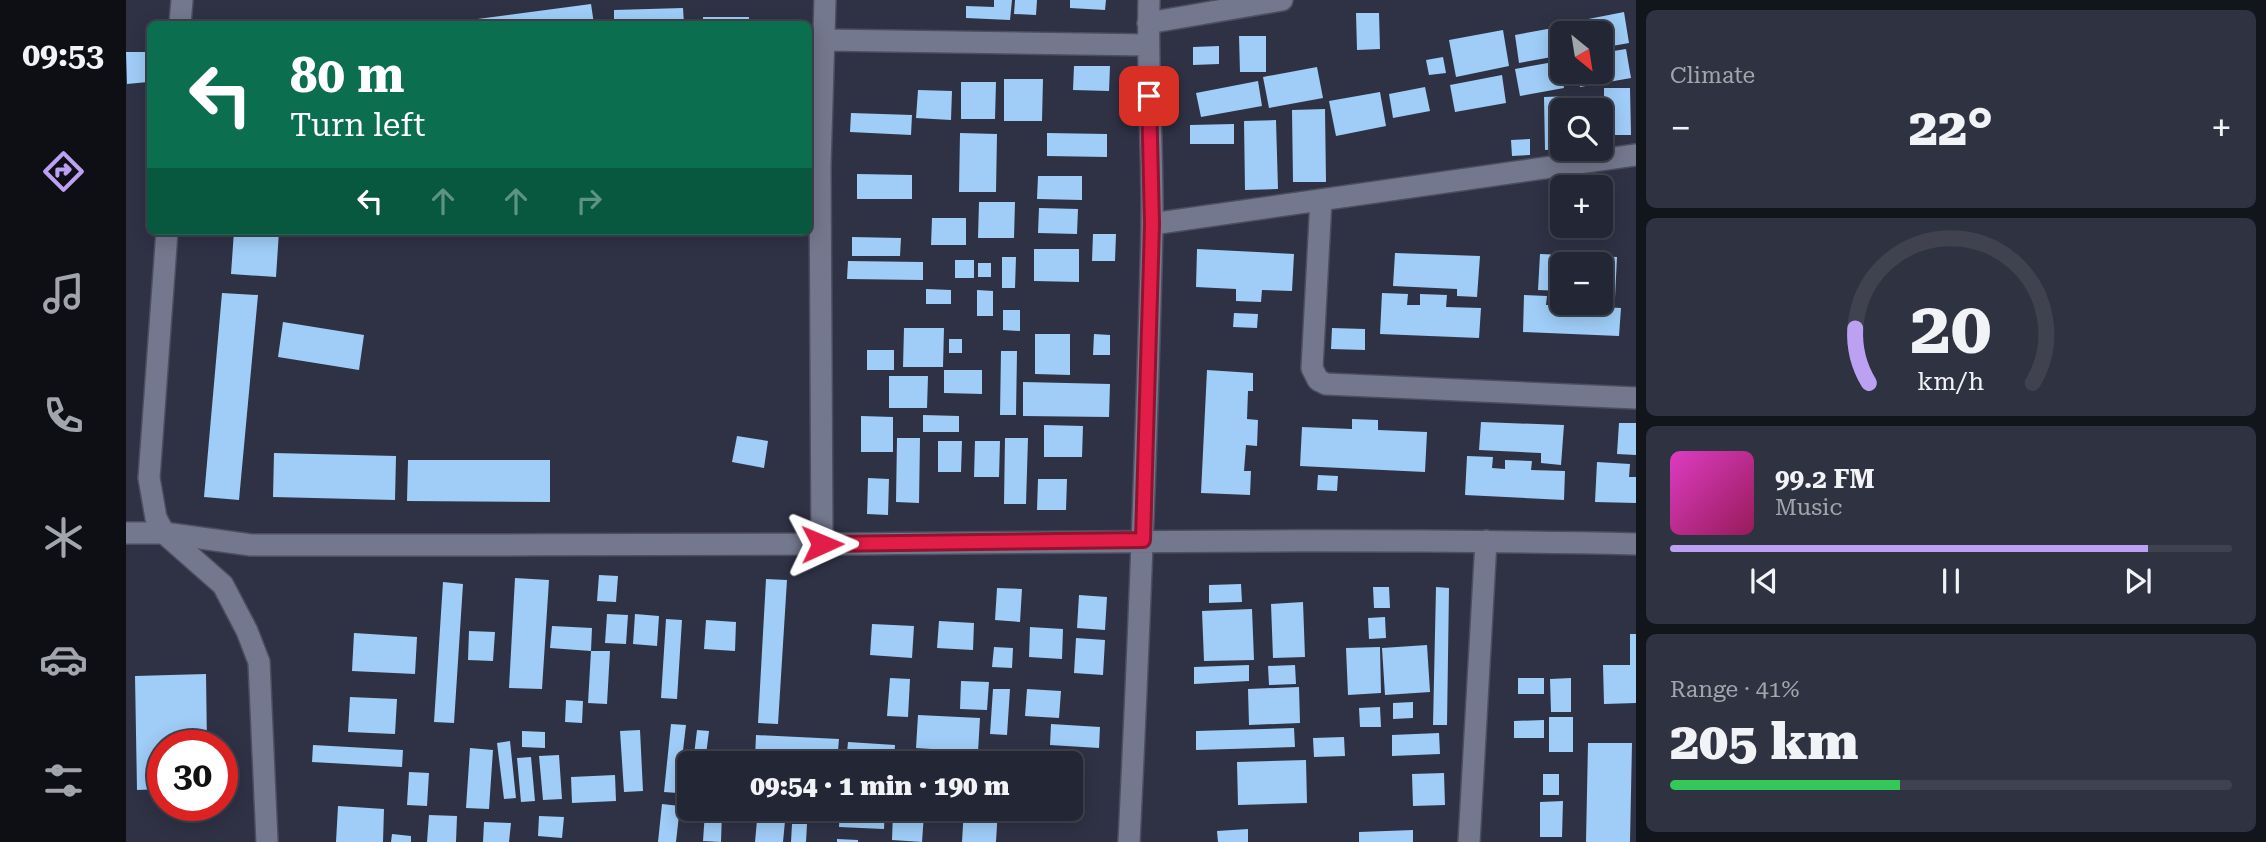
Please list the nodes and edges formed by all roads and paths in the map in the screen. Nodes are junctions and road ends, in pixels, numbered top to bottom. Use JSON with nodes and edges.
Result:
{"nodes":[{"id":1,"x":182,"y":0,"type":"edge"},
{"id":2,"x":825,"y":0,"type":"edge"},
{"id":3,"x":1149,"y":0,"type":"edge"},
{"id":4,"x":1282,"y":0,"type":"edge"},
{"id":5,"x":180,"y":21,"type":"edge"},
{"id":6,"x":1148,"y":23,"type":"junction"},
{"id":7,"x":824,"y":40,"type":"junction"},
{"id":8,"x":1147,"y":45,"type":"junction"},
{"id":9,"x":1636,"y":155,"type":"edge"},
{"id":10,"x":1321,"y":200,"type":"junction"},
{"id":11,"x":1152,"y":224,"type":"junction"},
{"id":12,"x":167,"y":235,"type":"edge"},
{"id":13,"x":1636,"y":398,"type":"edge"},
{"id":14,"x":126,"y":533,"type":"edge"},
{"id":15,"x":164,"y":533,"type":"junction"},
{"id":16,"x":1143,"y":540,"type":"junction"},
{"id":17,"x":1486,"y":541,"type":"junction"},
{"id":18,"x":822,"y":544,"type":"junction"},
{"id":19,"x":1636,"y":544,"type":"edge"},
{"id":20,"x":267,"y":842,"type":"edge"},
{"id":21,"x":1129,"y":842,"type":"edge"},
{"id":22,"x":1469,"y":842,"type":"edge"}],
"edges":[{"from":1,"to":5,"type":"street"},
{"from":2,"to":7,"type":"street"},
{"from":3,"to":6,"type":"street"},
{"from":4,"to":6,"type":"street"},
{"from":6,"to":8,"type":"street"},
{"from":7,"to":8,"type":"street"},
{"from":7,"to":18,"type":"street"},
{"from":8,"to":11,"type":"street"},
{"from":9,"to":10,"type":"street"},
{"from":10,"to":11,"type":"street"},
{"from":10,"to":13,"type":"street"},
{"from":11,"to":16,"type":"street"},
{"from":12,"to":15,"type":"street"},
{"from":14,"to":15,"type":"street"},
{"from":15,"to":18,"type":"street"},
{"from":15,"to":20,"type":"street"},
{"from":16,"to":17,"type":"street"},
{"from":16,"to":18,"type":"street"},
{"from":16,"to":21,"type":"street"},
{"from":17,"to":19,"type":"street"},
{"from":17,"to":22,"type":"street"}]}
